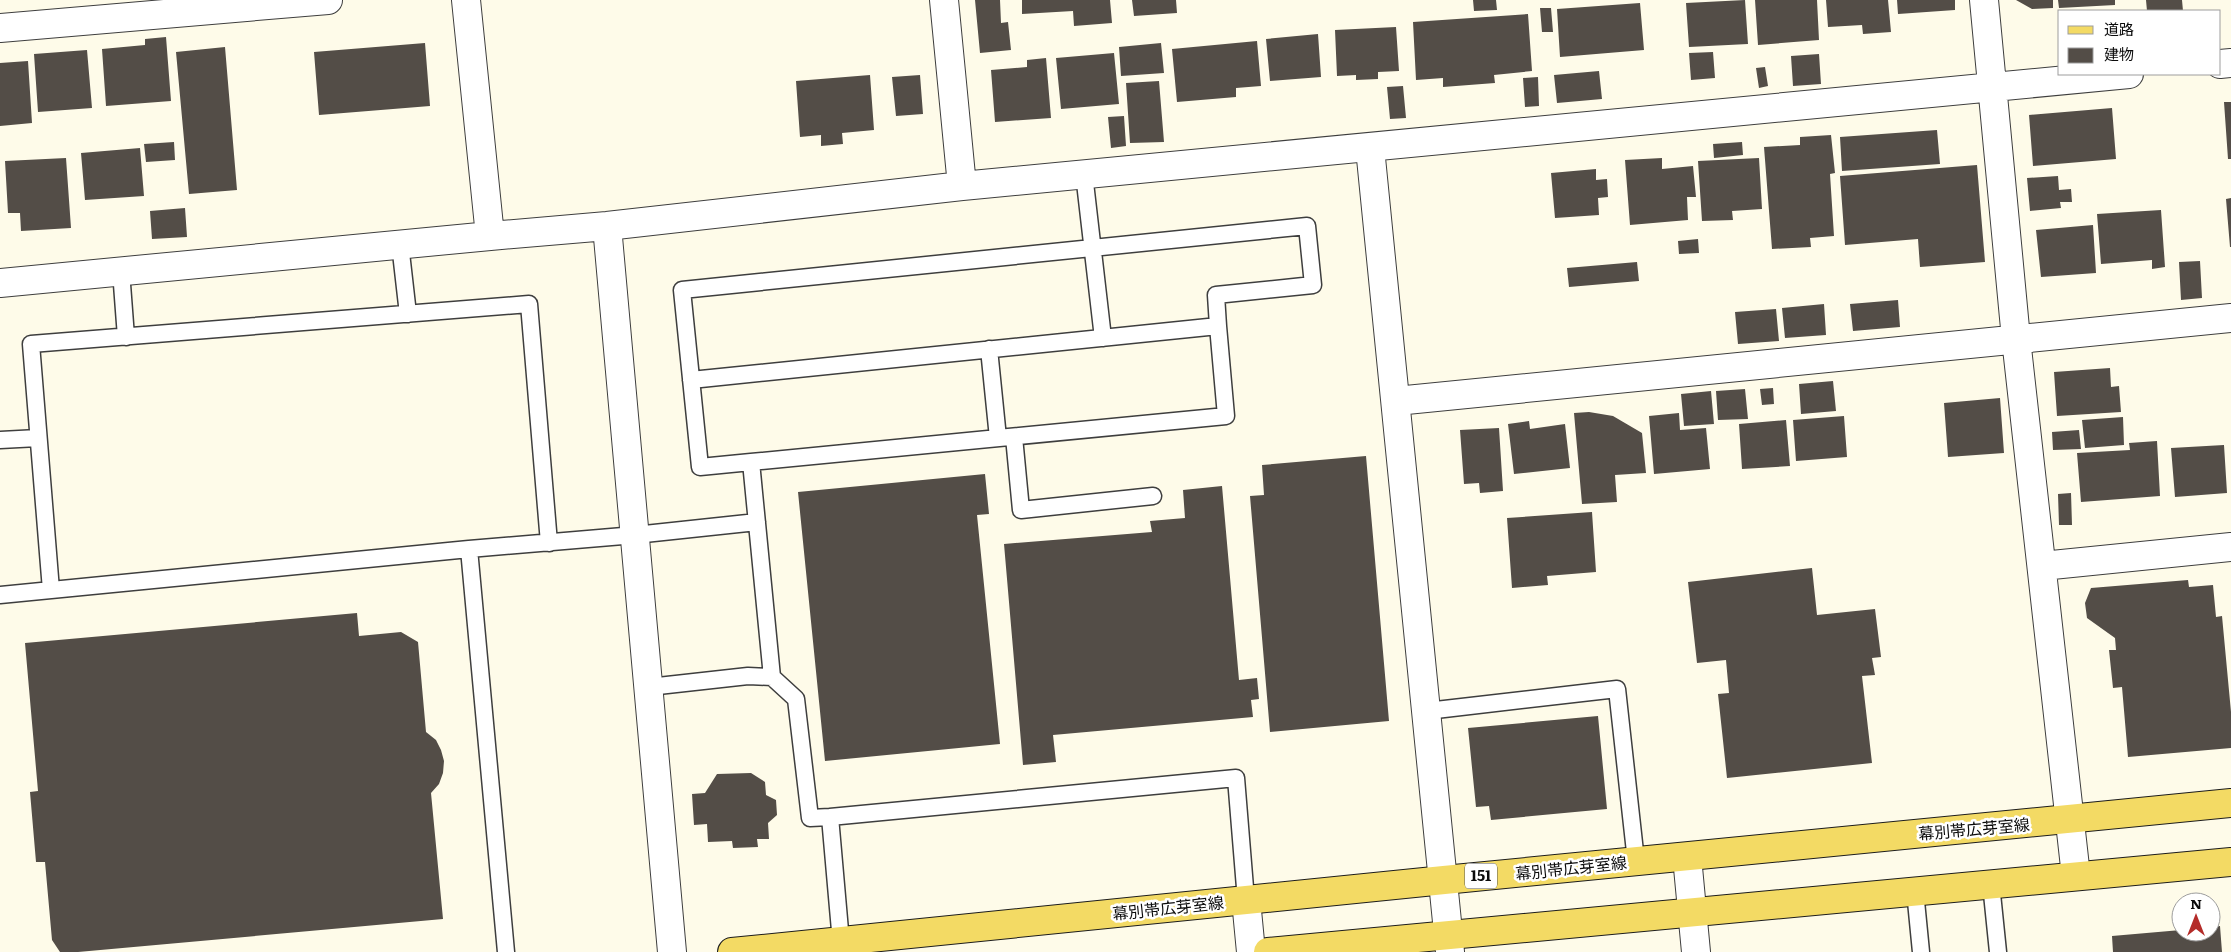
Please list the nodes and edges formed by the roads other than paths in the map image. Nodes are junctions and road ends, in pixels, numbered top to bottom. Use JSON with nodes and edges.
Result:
{"nodes":[{"id":1,"x":328,"y":0,"type":"edge"},
{"id":2,"x":466,"y":0,"type":"edge"},
{"id":3,"x":944,"y":0,"type":"edge"},
{"id":4,"x":1984,"y":0,"type":"edge"},
{"id":5,"x":139,"y":8,"type":"edge"},
{"id":6,"x":0,"y":28,"type":"edge"},
{"id":7,"x":2119,"y":75,"type":"edge"},
{"id":8,"x":1992,"y":88,"type":"junction"},
{"id":9,"x":1370,"y":148,"type":"junction"},
{"id":10,"x":1084,"y":174,"type":"junction"},
{"id":11,"x":962,"y":186,"type":"junction"},
{"id":12,"x":607,"y":226,"type":"junction"},
{"id":13,"x":490,"y":236,"type":"junction"},
{"id":14,"x":400,"y":244,"type":"junction"},
{"id":15,"x":1092,"y":248,"type":"junction"},
{"id":16,"x":121,"y":271,"type":"junction"},
{"id":17,"x":0,"y":283,"type":"edge"},
{"id":18,"x":408,"y":314,"type":"junction"},
{"id":19,"x":2231,"y":318,"type":"edge"},
{"id":20,"x":1218,"y":326,"type":"junction"},
{"id":21,"x":126,"y":337,"type":"junction"},
{"id":22,"x":1102,"y":338,"type":"junction"},
{"id":23,"x":2016,"y":339,"type":"junction"},
{"id":24,"x":989,"y":349,"type":"junction"},
{"id":25,"x":691,"y":380,"type":"junction"},
{"id":26,"x":1396,"y":401,"type":"junction"},
{"id":27,"x":1006,"y":437,"type":"junction"},
{"id":28,"x":38,"y":438,"type":"junction"},
{"id":29,"x":0,"y":440,"type":"edge"},
{"id":30,"x":751,"y":462,"type":"junction"},
{"id":31,"x":1153,"y":496,"type":"dead end"},
{"id":32,"x":757,"y":522,"type":"junction"},
{"id":33,"x":635,"y":535,"type":"junction"},
{"id":34,"x":548,"y":543,"type":"junction"},
{"id":35,"x":2231,"y":547,"type":"edge"},
{"id":36,"x":469,"y":549,"type":"junction"},
{"id":37,"x":2042,"y":566,"type":"junction"},
{"id":38,"x":51,"y":590,"type":"junction"},
{"id":39,"x":0,"y":595,"type":"edge"},
{"id":40,"x":772,"y":677,"type":"junction"},
{"id":41,"x":649,"y":687,"type":"junction"},
{"id":42,"x":1427,"y":711,"type":"junction"},
{"id":43,"x":2231,"y":803,"type":"edge"},
{"id":44,"x":830,"y":817,"type":"junction"},
{"id":45,"x":2071,"y":820,"type":"junction"},
{"id":46,"x":1687,"y":857,"type":"junction"},
{"id":47,"x":1636,"y":861,"type":"junction"},
{"id":48,"x":2231,"y":862,"type":"edge"},
{"id":49,"x":2076,"y":876,"type":"junction"},
{"id":50,"x":1444,"y":880,"type":"junction"},
{"id":51,"x":1991,"y":884,"type":"junction"},
{"id":52,"x":1915,"y":891,"type":"junction"},
{"id":53,"x":1246,"y":900,"type":"junction"},
{"id":54,"x":1692,"y":912,"type":"junction"},
{"id":55,"x":841,"y":942,"type":"junction"},
{"id":56,"x":1449,"y":944,"type":"edge"},
{"id":57,"x":506,"y":952,"type":"edge"},
{"id":58,"x":672,"y":952,"type":"edge"},
{"id":59,"x":732,"y":952,"type":"edge"},
{"id":60,"x":1251,"y":952,"type":"edge"},
{"id":61,"x":1268,"y":952,"type":"edge"},
{"id":62,"x":1696,"y":952,"type":"edge"},
{"id":63,"x":1921,"y":952,"type":"edge"},
{"id":64,"x":1998,"y":952,"type":"edge"}],
"edges":[{"from":1,"to":5,"type":"street"},
{"from":2,"to":13,"type":"street"},
{"from":3,"to":11,"type":"street"},
{"from":4,"to":8,"type":"street"},
{"from":5,"to":6,"type":"street"},
{"from":7,"to":8,"type":"street"},
{"from":8,"to":9,"type":"street"},
{"from":8,"to":23,"type":"street"},
{"from":9,"to":10,"type":"street"},
{"from":9,"to":26,"type":"street"},
{"from":10,"to":11,"type":"street"},
{"from":10,"to":15,"type":"lane"},
{"from":11,"to":12,"type":"street"},
{"from":12,"to":13,"type":"street"},
{"from":12,"to":33,"type":"street"},
{"from":13,"to":14,"type":"street"},
{"from":14,"to":16,"type":"street"},
{"from":14,"to":18,"type":"lane"},
{"from":15,"to":20,"type":"lane"},
{"from":15,"to":22,"type":"lane"},
{"from":15,"to":25,"type":"lane"},
{"from":16,"to":17,"type":"street"},
{"from":16,"to":21,"type":"lane"},
{"from":18,"to":21,"type":"lane"},
{"from":18,"to":34,"type":"lane"},
{"from":19,"to":23,"type":"street"},
{"from":20,"to":22,"type":"lane"},
{"from":20,"to":27,"type":"lane"},
{"from":21,"to":28,"type":"lane"},
{"from":22,"to":24,"type":"lane"},
{"from":23,"to":26,"type":"street"},
{"from":23,"to":37,"type":"street"},
{"from":24,"to":25,"type":"lane"},
{"from":24,"to":27,"type":"lane"},
{"from":25,"to":30,"type":"lane"},
{"from":26,"to":42,"type":"street"},
{"from":27,"to":30,"type":"lane"},
{"from":27,"to":31,"type":"lane"},
{"from":28,"to":29,"type":"lane"},
{"from":28,"to":38,"type":"lane"},
{"from":30,"to":32,"type":"lane"},
{"from":32,"to":33,"type":"lane"},
{"from":32,"to":40,"type":"lane"},
{"from":33,"to":34,"type":"lane"},
{"from":33,"to":41,"type":"street"},
{"from":34,"to":36,"type":"lane"},
{"from":35,"to":37,"type":"street"},
{"from":36,"to":38,"type":"lane"},
{"from":36,"to":57,"type":"lane"},
{"from":37,"to":45,"type":"street"},
{"from":38,"to":39,"type":"lane"},
{"from":40,"to":41,"type":"lane"},
{"from":40,"to":44,"type":"lane"},
{"from":41,"to":58,"type":"street"},
{"from":42,"to":47,"type":"lane"},
{"from":42,"to":50,"type":"street"},
{"from":43,"to":45,"type":"main road","name":"幕別帯広芽室線","number":"151"},
{"from":44,"to":53,"type":"lane"},
{"from":44,"to":55,"type":"lane"},
{"from":45,"to":46,"type":"main road","name":"幕別帯広芽室線","number":"151"},
{"from":45,"to":49,"type":"street"},
{"from":46,"to":47,"type":"main road","name":"幕別帯広芽室線","number":"151"},
{"from":46,"to":54,"type":"street"},
{"from":47,"to":50,"type":"main road","name":"幕別帯広芽室線","number":"151"},
{"from":48,"to":49,"type":"main road"},
{"from":49,"to":51,"type":"main road"},
{"from":50,"to":53,"type":"main road","name":"幕別帯広芽室線","number":"151"},
{"from":50,"to":56,"type":"street"},
{"from":51,"to":52,"type":"main road"},
{"from":51,"to":64,"type":"lane"},
{"from":52,"to":54,"type":"main road"},
{"from":52,"to":63,"type":"lane"},
{"from":53,"to":55,"type":"main road","name":"幕別帯広芽室線","number":"151"},
{"from":53,"to":60,"type":"street"},
{"from":54,"to":56,"type":"main road"},
{"from":54,"to":62,"type":"street"},
{"from":55,"to":59,"type":"main road","name":"幕別帯広芽室線","number":"151"},
{"from":56,"to":61,"type":"main road"}]}
